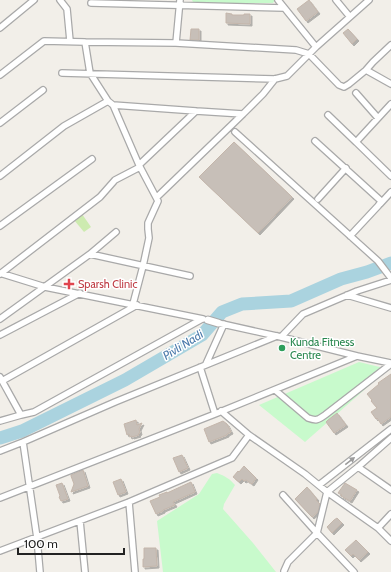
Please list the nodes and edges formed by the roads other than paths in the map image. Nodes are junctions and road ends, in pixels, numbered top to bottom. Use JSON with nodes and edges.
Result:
{"nodes":[{"id":1,"x":34,"y":0,"type":"edge"},
{"id":2,"x":60,"y":0,"type":"edge"},
{"id":3,"x":278,"y":0,"type":"edge"},
{"id":4,"x":336,"y":0,"type":"edge"},
{"id":5,"x":369,"y":0,"type":"edge"},
{"id":6,"x":180,"y":1,"type":"edge"},
{"id":7,"x":105,"y":2,"type":"edge"},
{"id":8,"x":91,"y":3,"type":"dead end"},
{"id":9,"x":284,"y":8,"type":"junction"},
{"id":10,"x":350,"y":17,"type":"junction"},
{"id":11,"x":0,"y":28,"type":"edge"},
{"id":12,"x":70,"y":41,"type":"junction"},
{"id":13,"x":85,"y":42,"type":"junction"},
{"id":14,"x":176,"y":43,"type":"junction"},
{"id":15,"x":391,"y":45,"type":"edge"},
{"id":16,"x":316,"y":47,"type":"junction"},
{"id":17,"x":309,"y":54,"type":"junction"},
{"id":18,"x":366,"y":70,"type":"junction"},
{"id":19,"x":62,"y":73,"type":"dead end"},
{"id":20,"x":90,"y":73,"type":"junction"},
{"id":21,"x":1,"y":74,"type":"edge"},
{"id":22,"x":275,"y":79,"type":"junction"},
{"id":23,"x":391,"y":84,"type":"edge"},
{"id":24,"x":43,"y":90,"type":"dead end"},
{"id":25,"x":356,"y":93,"type":"dead end"},
{"id":26,"x":111,"y":103,"type":"junction"},
{"id":27,"x":391,"y":104,"type":"edge"},
{"id":28,"x":196,"y":111,"type":"junction"},
{"id":29,"x":243,"y":114,"type":"junction"},
{"id":30,"x":328,"y":115,"type":"dead end"},
{"id":31,"x":378,"y":118,"type":"junction"},
{"id":32,"x":0,"y":123,"type":"edge"},
{"id":33,"x":235,"y":132,"type":"dead end"},
{"id":34,"x":315,"y":141,"type":"dead end"},
{"id":35,"x":356,"y":142,"type":"junction"},
{"id":36,"x":92,"y":159,"type":"dead end"},
{"id":37,"x":139,"y":166,"type":"junction"},
{"id":38,"x":346,"y":168,"type":"junction"},
{"id":39,"x":0,"y":176,"type":"edge"},
{"id":40,"x":391,"y":176,"type":"edge"},
{"id":41,"x":391,"y":192,"type":"edge"},
{"id":42,"x":156,"y":197,"type":"junction"},
{"id":43,"x":318,"y":199,"type":"dead end"},
{"id":44,"x":380,"y":204,"type":"junction"},
{"id":45,"x":0,"y":226,"type":"edge"},
{"id":46,"x":116,"y":232,"type":"dead end"},
{"id":47,"x":350,"y":236,"type":"junction"},
{"id":48,"x":90,"y":254,"type":"junction"},
{"id":49,"x":143,"y":266,"type":"junction"},
{"id":50,"x":1,"y":273,"type":"edge"},
{"id":51,"x":190,"y":276,"type":"dead end"},
{"id":52,"x":391,"y":279,"type":"edge"},
{"id":53,"x":45,"y":287,"type":"junction"},
{"id":54,"x":80,"y":293,"type":"junction"},
{"id":55,"x":347,"y":295,"type":"junction"},
{"id":56,"x":135,"y":305,"type":"junction"},
{"id":57,"x":391,"y":308,"type":"edge"},
{"id":58,"x":0,"y":319,"type":"edge"},
{"id":59,"x":205,"y":319,"type":"junction"},
{"id":60,"x":221,"y":323,"type":"junction"},
{"id":61,"x":0,"y":335,"type":"edge"},
{"id":62,"x":279,"y":336,"type":"junction"},
{"id":63,"x":357,"y":356,"type":"junction"},
{"id":64,"x":391,"y":363,"type":"edge"},
{"id":65,"x":206,"y":364,"type":"junction"},
{"id":66,"x":200,"y":367,"type":"junction"},
{"id":67,"x":1,"y":379,"type":"edge"},
{"id":68,"x":275,"y":390,"type":"junction"},
{"id":69,"x":218,"y":413,"type":"junction"},
{"id":70,"x":21,"y":415,"type":"junction"},
{"id":71,"x":0,"y":421,"type":"edge"},
{"id":72,"x":391,"y":429,"type":"edge"},
{"id":73,"x":249,"y":435,"type":"junction"},
{"id":74,"x":391,"y":439,"type":"edge"},
{"id":75,"x":23,"y":442,"type":"junction"},
{"id":76,"x":0,"y":451,"type":"edge"},
{"id":77,"x":358,"y":467,"type":"junction"},
{"id":78,"x":319,"y":485,"type":"junction"},
{"id":79,"x":30,"y":487,"type":"junction"},
{"id":80,"x":391,"y":490,"type":"edge"},
{"id":81,"x":327,"y":492,"type":"junction"},
{"id":82,"x":283,"y":495,"type":"dead end"},
{"id":83,"x":0,"y":498,"type":"edge"},
{"id":84,"x":129,"y":502,"type":"junction"},
{"id":85,"x":391,"y":514,"type":"edge"},
{"id":86,"x":80,"y":521,"type":"junction"},
{"id":87,"x":378,"y":528,"type":"junction"},
{"id":88,"x":317,"y":533,"type":"junction"},
{"id":89,"x":37,"y":538,"type":"junction"},
{"id":90,"x":391,"y":541,"type":"edge"},
{"id":91,"x":0,"y":551,"type":"edge"},
{"id":92,"x":40,"y":572,"type":"edge"},
{"id":93,"x":85,"y":572,"type":"edge"},
{"id":94,"x":136,"y":572,"type":"edge"},
{"id":95,"x":284,"y":572,"type":"edge"},
{"id":96,"x":354,"y":572,"type":"edge"}],
"edges":[{"from":1,"to":11,"type":"street"},
{"from":2,"to":12,"type":"street"},
{"from":3,"to":9,"type":"street"},
{"from":4,"to":10,"type":"street"},
{"from":5,"to":10,"type":"street"},
{"from":6,"to":7,"type":"street"},
{"from":6,"to":9,"type":"street"},
{"from":6,"to":14,"type":"street"},
{"from":7,"to":8,"type":"street"},
{"from":9,"to":16,"type":"street"},
{"from":10,"to":16,"type":"street"},
{"from":12,"to":13,"type":"street"},
{"from":12,"to":21,"type":"street"},
{"from":13,"to":14,"type":"street"},
{"from":13,"to":20,"type":"street"},
{"from":14,"to":17,"type":"street"},
{"from":15,"to":18,"type":"street"},
{"from":16,"to":17,"type":"street"},
{"from":17,"to":18,"type":"street"},
{"from":17,"to":22,"type":"street"},
{"from":18,"to":23,"type":"street"},
{"from":19,"to":20,"type":"street"},
{"from":20,"to":22,"type":"street"},
{"from":20,"to":26,"type":"street"},
{"from":22,"to":29,"type":"street"},
{"from":24,"to":32,"type":"street"},
{"from":25,"to":31,"type":"street"},
{"from":26,"to":28,"type":"street"},
{"from":26,"to":37,"type":"street"},
{"from":26,"to":39,"type":"street"},
{"from":27,"to":31,"type":"street"},
{"from":28,"to":29,"type":"street"},
{"from":28,"to":37,"type":"street"},
{"from":29,"to":42,"type":"street"},
{"from":30,"to":35,"type":"street"},
{"from":31,"to":35,"type":"street"},
{"from":33,"to":47,"type":"street"},
{"from":34,"to":38,"type":"street"},
{"from":35,"to":40,"type":"street"},
{"from":36,"to":45,"type":"street"},
{"from":37,"to":42,"type":"street"},
{"from":37,"to":50,"type":"street"},
{"from":38,"to":43,"type":"street"},
{"from":38,"to":44,"type":"street"},
{"from":41,"to":44,"type":"street"},
{"from":42,"to":49,"type":"street"},
{"from":44,"to":47,"type":"street"},
{"from":46,"to":48,"type":"street"},
{"from":47,"to":52,"type":"street"},
{"from":48,"to":49,"type":"street"},
{"from":48,"to":53,"type":"street"},
{"from":49,"to":51,"type":"street"},
{"from":49,"to":56,"type":"street"},
{"from":50,"to":53,"type":"street"},
{"from":52,"to":55,"type":"street"},
{"from":53,"to":54,"type":"street"},
{"from":53,"to":58,"type":"street"},
{"from":54,"to":56,"type":"street"},
{"from":54,"to":61,"type":"street"},
{"from":55,"to":57,"type":"street"},
{"from":55,"to":62,"type":"street"},
{"from":56,"to":59,"type":"street"},
{"from":56,"to":67,"type":"street"},
{"from":59,"to":60,"type":"street"},
{"from":59,"to":70,"type":"street"},
{"from":60,"to":62,"type":"street"},
{"from":60,"to":65,"type":"street"},
{"from":62,"to":63,"type":"street"},
{"from":62,"to":65,"type":"street"},
{"from":63,"to":64,"type":"street"},
{"from":63,"to":68,"type":"street"},
{"from":64,"to":68,"type":"street"},
{"from":65,"to":66,"type":"street"},
{"from":66,"to":69,"type":"street"},
{"from":66,"to":75,"type":"street"},
{"from":67,"to":70,"type":"street"},
{"from":68,"to":69,"type":"street"},
{"from":69,"to":73,"type":"street"},
{"from":69,"to":79,"type":"street"},
{"from":70,"to":71,"type":"street"},
{"from":78,"to":72,"type":"street","one_way":true},
{"from":73,"to":78,"type":"street"},
{"from":73,"to":84,"type":"street"},
{"from":74,"to":77,"type":"street"},
{"from":75,"to":76,"type":"street"},
{"from":75,"to":79,"type":"street"},
{"from":77,"to":80,"type":"street"},
{"from":77,"to":81,"type":"street"},
{"from":78,"to":81,"type":"street"},
{"from":79,"to":83,"type":"street"},
{"from":79,"to":89,"type":"street"},
{"from":81,"to":87,"type":"street"},
{"from":81,"to":88,"type":"street"},
{"from":82,"to":88,"type":"street"},
{"from":84,"to":86,"type":"street"},
{"from":84,"to":94,"type":"street"},
{"from":85,"to":87,"type":"street"},
{"from":86,"to":89,"type":"street"},
{"from":86,"to":93,"type":"street"},
{"from":87,"to":90,"type":"street"},
{"from":88,"to":95,"type":"street"},
{"from":88,"to":96,"type":"street"},
{"from":89,"to":91,"type":"street"},
{"from":89,"to":92,"type":"street"}]}
